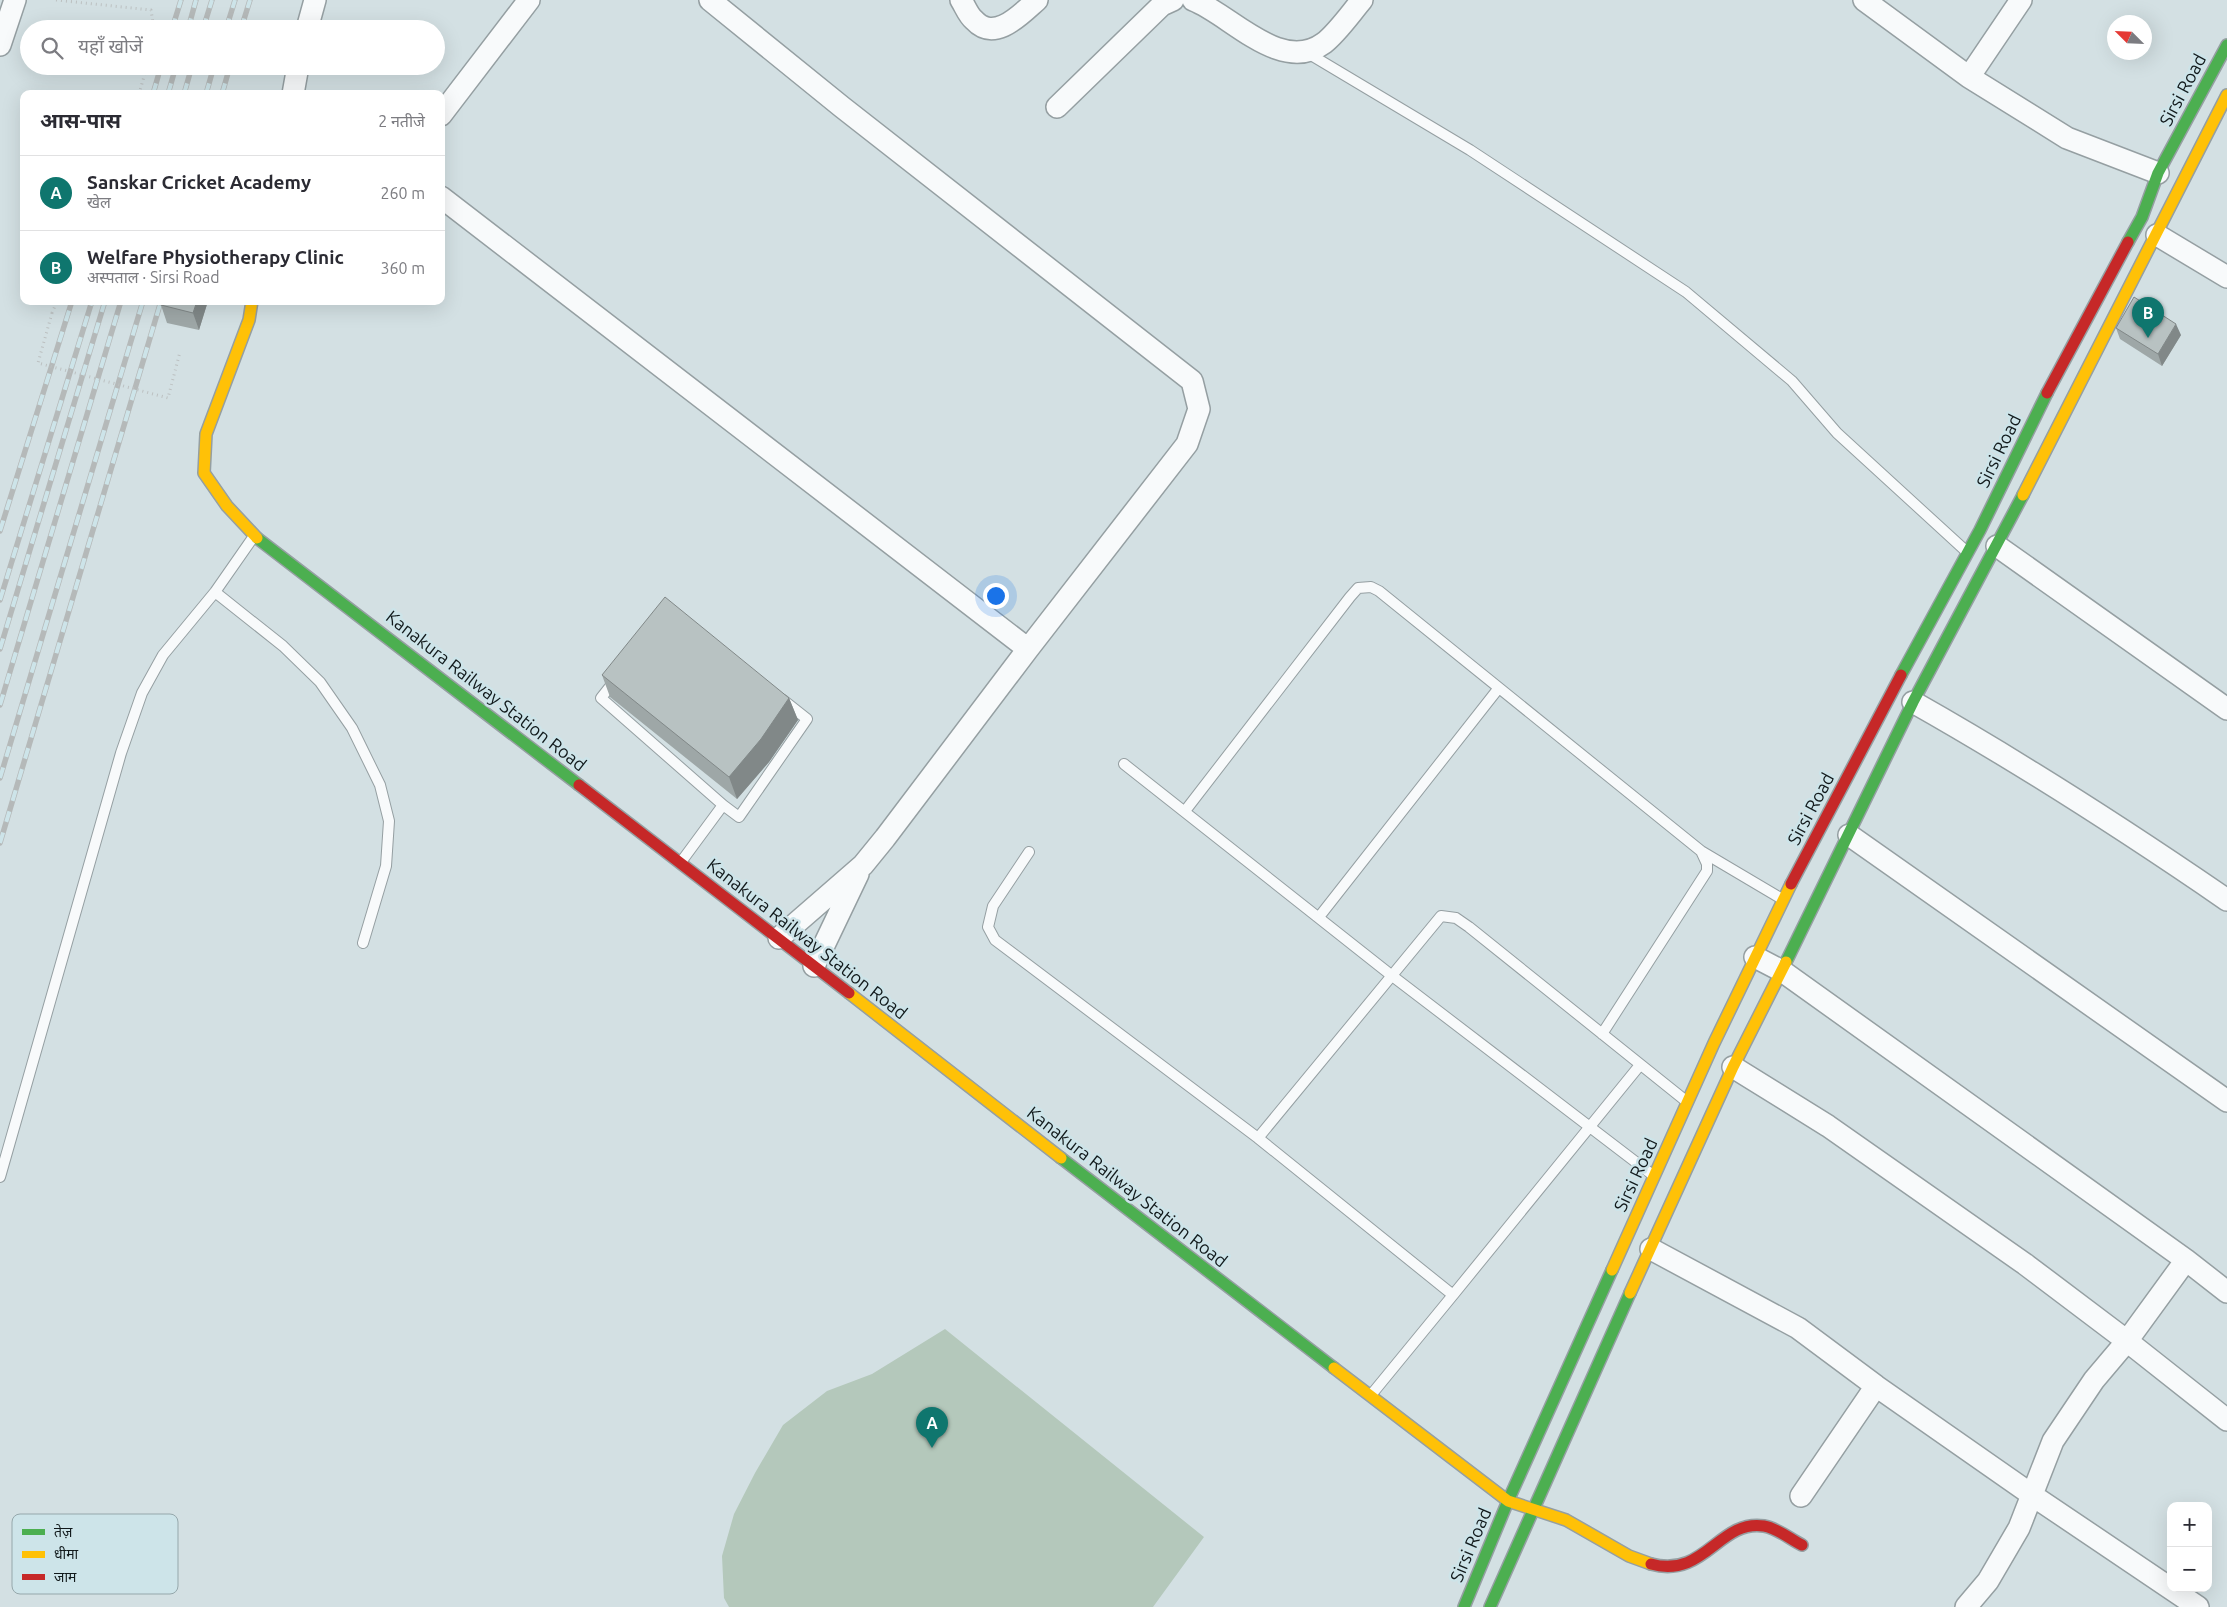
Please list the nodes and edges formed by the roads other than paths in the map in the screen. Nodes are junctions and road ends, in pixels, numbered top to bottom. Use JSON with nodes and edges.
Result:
{"nodes":[{"id":1,"x":15,"y":0,"type":"edge"},
{"id":2,"x":315,"y":0,"type":"edge"},
{"id":3,"x":529,"y":0,"type":"edge"},
{"id":4,"x":710,"y":0,"type":"edge"},
{"id":5,"x":960,"y":0,"type":"edge"},
{"id":6,"x":1037,"y":0,"type":"edge"},
{"id":7,"x":1173,"y":0,"type":"edge"},
{"id":8,"x":1193,"y":0,"type":"edge"},
{"id":9,"x":1362,"y":0,"type":"edge"},
{"id":10,"x":1864,"y":0,"type":"edge"},
{"id":11,"x":2021,"y":0,"type":"edge"},
{"id":12,"x":309,"y":20,"type":"edge"},
{"id":13,"x":0,"y":45,"type":"edge"},
{"id":14,"x":2227,"y":45,"type":"edge"},
{"id":15,"x":1305,"y":51,"type":"junction"},
{"id":16,"x":296,"y":75,"type":"edge"},
{"id":17,"x":1970,"y":77,"type":"junction"},
{"id":18,"x":294,"y":90,"type":"edge"},
{"id":19,"x":2227,"y":95,"type":"edge"},
{"id":20,"x":1057,"y":107,"type":"dead end"},
{"id":21,"x":445,"y":110,"type":"edge"},
{"id":22,"x":2158,"y":174,"type":"junction"},
{"id":23,"x":445,"y":200,"type":"edge"},
{"id":24,"x":2157,"y":235,"type":"junction"},
{"id":25,"x":2227,"y":278,"type":"edge"},
{"id":26,"x":251,"y":305,"type":"edge"},
{"id":27,"x":254,"y":535,"type":"junction"},
{"id":28,"x":1997,"y":546,"type":"junction"},
{"id":29,"x":1968,"y":553,"type":"junction"},
{"id":30,"x":215,"y":592,"type":"junction"},
{"id":31,"x":1028,"y":649,"type":"junction"},
{"id":32,"x":625,"y":669,"type":"edge"},
{"id":33,"x":1498,"y":689,"type":"junction"},
{"id":34,"x":777,"y":695,"type":"edge"},
{"id":35,"x":1913,"y":702,"type":"junction"},
{"id":36,"x":2227,"y":708,"type":"edge"},
{"id":37,"x":1124,"y":764,"type":"dead end"},
{"id":38,"x":723,"y":805,"type":"junction"},
{"id":39,"x":1185,"y":811,"type":"junction"},
{"id":40,"x":1849,"y":834,"type":"junction"},
{"id":41,"x":1701,"y":851,"type":"junction"},
{"id":42,"x":1029,"y":852,"type":"dead end"},
{"id":43,"x":681,"y":863,"type":"junction"},
{"id":44,"x":863,"y":865,"type":"junction"},
{"id":45,"x":1783,"y":899,"type":"junction"},
{"id":46,"x":2227,"y":900,"type":"edge"},
{"id":47,"x":1319,"y":917,"type":"junction"},
{"id":48,"x":779,"y":938,"type":"junction"},
{"id":49,"x":363,"y":943,"type":"dead end"},
{"id":50,"x":1755,"y":957,"type":"junction"},
{"id":51,"x":814,"y":966,"type":"junction"},
{"id":52,"x":1782,"y":971,"type":"junction"},
{"id":53,"x":1391,"y":975,"type":"junction"},
{"id":54,"x":1602,"y":1034,"type":"junction"},
{"id":55,"x":1640,"y":1065,"type":"junction"},
{"id":56,"x":1732,"y":1067,"type":"junction"},
{"id":57,"x":2227,"y":1102,"type":"edge"},
{"id":58,"x":1688,"y":1103,"type":"junction"},
{"id":59,"x":1589,"y":1126,"type":"junction"},
{"id":60,"x":1258,"y":1138,"type":"junction"},
{"id":61,"x":1655,"y":1176,"type":"junction"},
{"id":62,"x":0,"y":1177,"type":"edge"},
{"id":63,"x":1651,"y":1249,"type":"junction"},
{"id":64,"x":2186,"y":1260,"type":"junction"},
{"id":65,"x":2227,"y":1292,"type":"edge"},
{"id":66,"x":1453,"y":1295,"type":"junction"},
{"id":67,"x":2127,"y":1340,"type":"junction"},
{"id":68,"x":1876,"y":1386,"type":"junction"},
{"id":69,"x":1371,"y":1395,"type":"junction"},
{"id":70,"x":2227,"y":1420,"type":"edge"},
{"id":71,"x":2032,"y":1495,"type":"junction"},
{"id":72,"x":1801,"y":1496,"type":"dead end"},
{"id":73,"x":1508,"y":1501,"type":"junction"},
{"id":74,"x":1533,"y":1508,"type":"junction"},
{"id":75,"x":1802,"y":1545,"type":"dead end"},
{"id":76,"x":1464,"y":1607,"type":"edge"},
{"id":77,"x":1490,"y":1607,"type":"edge"},
{"id":78,"x":1966,"y":1607,"type":"edge"},
{"id":79,"x":2198,"y":1607,"type":"edge"}],
"edges":[{"from":1,"to":13,"type":"street"},
{"from":2,"to":12,"type":"street"},
{"from":3,"to":21,"type":"street"},
{"from":4,"to":31,"type":"street"},
{"from":5,"to":6,"type":"street"},
{"from":7,"to":20,"type":"street"},
{"from":8,"to":15,"type":"street"},
{"from":9,"to":15,"type":"street"},
{"from":10,"to":17,"type":"street"},
{"from":11,"to":17,"type":"street"},
{"from":14,"to":22,"type":"main road","name":"Sirsi Road"},
{"from":15,"to":29,"type":"lane"},
{"from":16,"to":18,"type":"street"},
{"from":17,"to":22,"type":"street"},
{"from":19,"to":24,"type":"main road"},
{"from":22,"to":29,"type":"main road","name":"Sirsi Road"},
{"from":23,"to":31,"type":"street"},
{"from":24,"to":25,"type":"street"},
{"from":24,"to":28,"type":"main road"},
{"from":26,"to":27,"type":"main road","name":"Kanakura Railway Station Road"},
{"from":27,"to":30,"type":"lane"},
{"from":27,"to":43,"type":"main road","name":"Kanakura Railway Station Road"},
{"from":28,"to":35,"type":"main road"},
{"from":28,"to":36,"type":"street"},
{"from":29,"to":45,"type":"main road","name":"Sirsi Road"},
{"from":30,"to":49,"type":"lane"},
{"from":30,"to":62,"type":"lane"},
{"from":31,"to":44,"type":"street"},
{"from":32,"to":38,"type":"lane"},
{"from":33,"to":39,"type":"lane"},
{"from":33,"to":41,"type":"lane"},
{"from":33,"to":47,"type":"lane"},
{"from":34,"to":38,"type":"lane"},
{"from":35,"to":40,"type":"main road"},
{"from":35,"to":46,"type":"street"},
{"from":37,"to":39,"type":"lane"},
{"from":38,"to":43,"type":"lane"},
{"from":39,"to":47,"type":"lane"},
{"from":40,"to":52,"type":"main road"},
{"from":40,"to":57,"type":"street"},
{"from":41,"to":45,"type":"lane"},
{"from":41,"to":54,"type":"lane"},
{"from":42,"to":60,"type":"lane"},
{"from":43,"to":48,"type":"main road","name":"Kanakura Railway Station Road"},
{"from":44,"to":48,"type":"street"},
{"from":44,"to":51,"type":"street"},
{"from":45,"to":50,"type":"main road","name":"Sirsi Road"},
{"from":47,"to":53,"type":"lane"},
{"from":48,"to":51,"type":"main road","name":"Kanakura Railway Station Road"},
{"from":50,"to":52,"type":"street"},
{"from":50,"to":58,"type":"main road","name":"Sirsi Road"},
{"from":51,"to":69,"type":"main road","name":"Kanakura Railway Station Road"},
{"from":52,"to":56,"type":"main road"},
{"from":52,"to":64,"type":"street"},
{"from":53,"to":54,"type":"lane"},
{"from":53,"to":59,"type":"lane"},
{"from":53,"to":60,"type":"lane"},
{"from":54,"to":55,"type":"lane"},
{"from":55,"to":58,"type":"lane"},
{"from":55,"to":59,"type":"lane"},
{"from":56,"to":63,"type":"main road"},
{"from":56,"to":67,"type":"street"},
{"from":58,"to":61,"type":"main road","name":"Sirsi Road"},
{"from":59,"to":61,"type":"lane"},
{"from":59,"to":66,"type":"lane"},
{"from":60,"to":66,"type":"lane"},
{"from":61,"to":73,"type":"main road","name":"Sirsi Road"},
{"from":63,"to":68,"type":"street"},
{"from":63,"to":74,"type":"main road"},
{"from":64,"to":65,"type":"street"},
{"from":64,"to":67,"type":"street"},
{"from":66,"to":69,"type":"lane"},
{"from":67,"to":70,"type":"street"},
{"from":67,"to":71,"type":"street"},
{"from":68,"to":71,"type":"street"},
{"from":68,"to":72,"type":"street"},
{"from":69,"to":73,"type":"main road","name":"Kanakura Railway Station Road"},
{"from":71,"to":78,"type":"street"},
{"from":71,"to":79,"type":"street"},
{"from":73,"to":74,"type":"main road","name":"Kanakura Railway Station Road"},
{"from":73,"to":76,"type":"main road","name":"Sirsi Road"},
{"from":74,"to":75,"type":"main road","name":"Kanakura Railway Station Road"},
{"from":74,"to":77,"type":"main road"}]}
